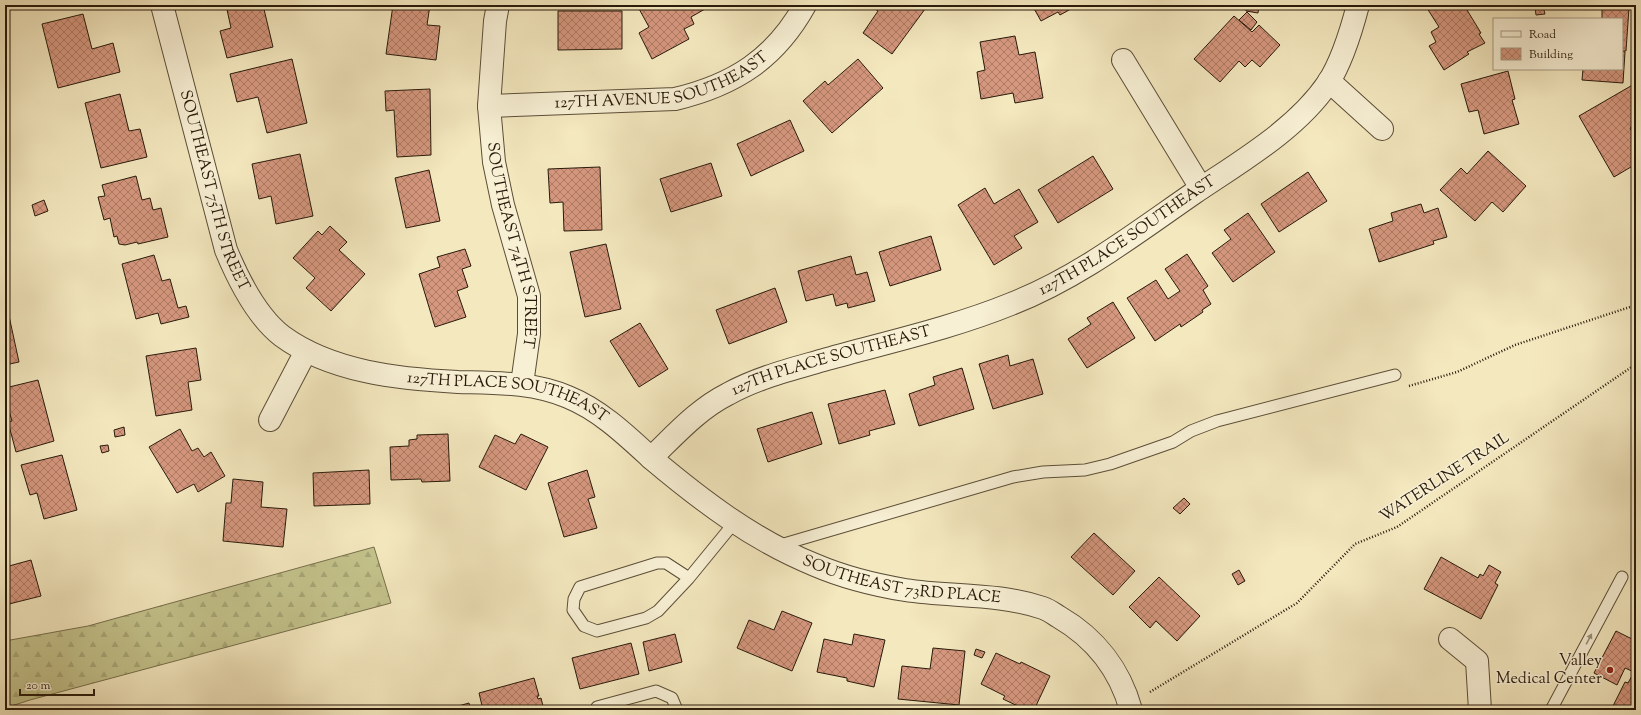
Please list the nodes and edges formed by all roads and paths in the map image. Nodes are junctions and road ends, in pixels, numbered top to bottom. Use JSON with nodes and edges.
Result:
{"nodes":[{"id":1,"x":162,"y":5,"type":"edge"},
{"id":2,"x":498,"y":5,"type":"edge"},
{"id":3,"x":805,"y":5,"type":"edge"},
{"id":4,"x":1358,"y":5,"type":"edge"},
{"id":5,"x":1123,"y":60,"type":"dead end"},
{"id":6,"x":1329,"y":82,"type":"junction"},
{"id":7,"x":489,"y":106,"type":"junction"},
{"id":8,"x":1382,"y":128,"type":"dead end"},
{"id":9,"x":1201,"y":188,"type":"junction"},
{"id":10,"x":1636,"y":305,"type":"edge"},
{"id":11,"x":306,"y":351,"type":"junction"},
{"id":12,"x":1636,"y":364,"type":"edge"},
{"id":13,"x":1395,"y":376,"type":"joint"},
{"id":14,"x":522,"y":384,"type":"junction"},
{"id":15,"x":270,"y":420,"type":"dead end"},
{"id":16,"x":651,"y":458,"type":"junction"},
{"id":17,"x":734,"y":523,"type":"junction"},
{"id":18,"x":776,"y":546,"type":"junction"},
{"id":19,"x":1622,"y":577,"type":"dead end"},
{"id":20,"x":689,"y":578,"type":"junction"},
{"id":21,"x":1450,"y":639,"type":"dead end"},
{"id":22,"x":597,"y":707,"type":"dead end"},
{"id":23,"x":1130,"y":707,"type":"edge"},
{"id":24,"x":677,"y":710,"type":"edge"},
{"id":25,"x":1480,"y":710,"type":"edge"},
{"id":26,"x":1551,"y":710,"type":"edge"}],
"edges":[{"from":1,"to":11,"type":"street","name":"SOUTHEAST 75TH STREET"},
{"from":2,"to":7,"type":"street","name":"SOUTHEAST 74TH STREET"},
{"from":3,"to":7,"type":"street","name":"127TH AVENUE SOUTHEAST"},
{"from":4,"to":6,"type":"street","name":"127TH PLACE SOUTHEAST"},
{"from":5,"to":9,"type":"street"},
{"from":6,"to":8,"type":"street"},
{"from":6,"to":9,"type":"street","name":"127TH PLACE SOUTHEAST"},
{"from":7,"to":14,"type":"street","name":"SOUTHEAST 74TH STREET"},
{"from":9,"to":16,"type":"street","name":"127TH PLACE SOUTHEAST"},
{"from":10,"to":13,"type":"path"},
{"from":11,"to":14,"type":"street","name":"127TH PLACE SOUTHEAST"},
{"from":11,"to":15,"type":"street"},
{"from":12,"to":23,"type":"path","name":"WATERLINE TRAIL"},
{"from":13,"to":18,"type":"lane"},
{"from":14,"to":16,"type":"street","name":"127TH PLACE SOUTHEAST"},
{"from":16,"to":17,"type":"street","name":"SOUTHEAST 73RD PLACE"},
{"from":17,"to":18,"type":"street","name":"SOUTHEAST 73RD PLACE"},
{"from":17,"to":20,"type":"lane"},
{"from":18,"to":23,"type":"street","name":"SOUTHEAST 73RD PLACE"},
{"from":26,"to":19,"type":"lane","one_way":true},
{"from":20,"to":20,"type":"lane"},
{"from":21,"to":25,"type":"street"},
{"from":22,"to":24,"type":"lane"}]}
